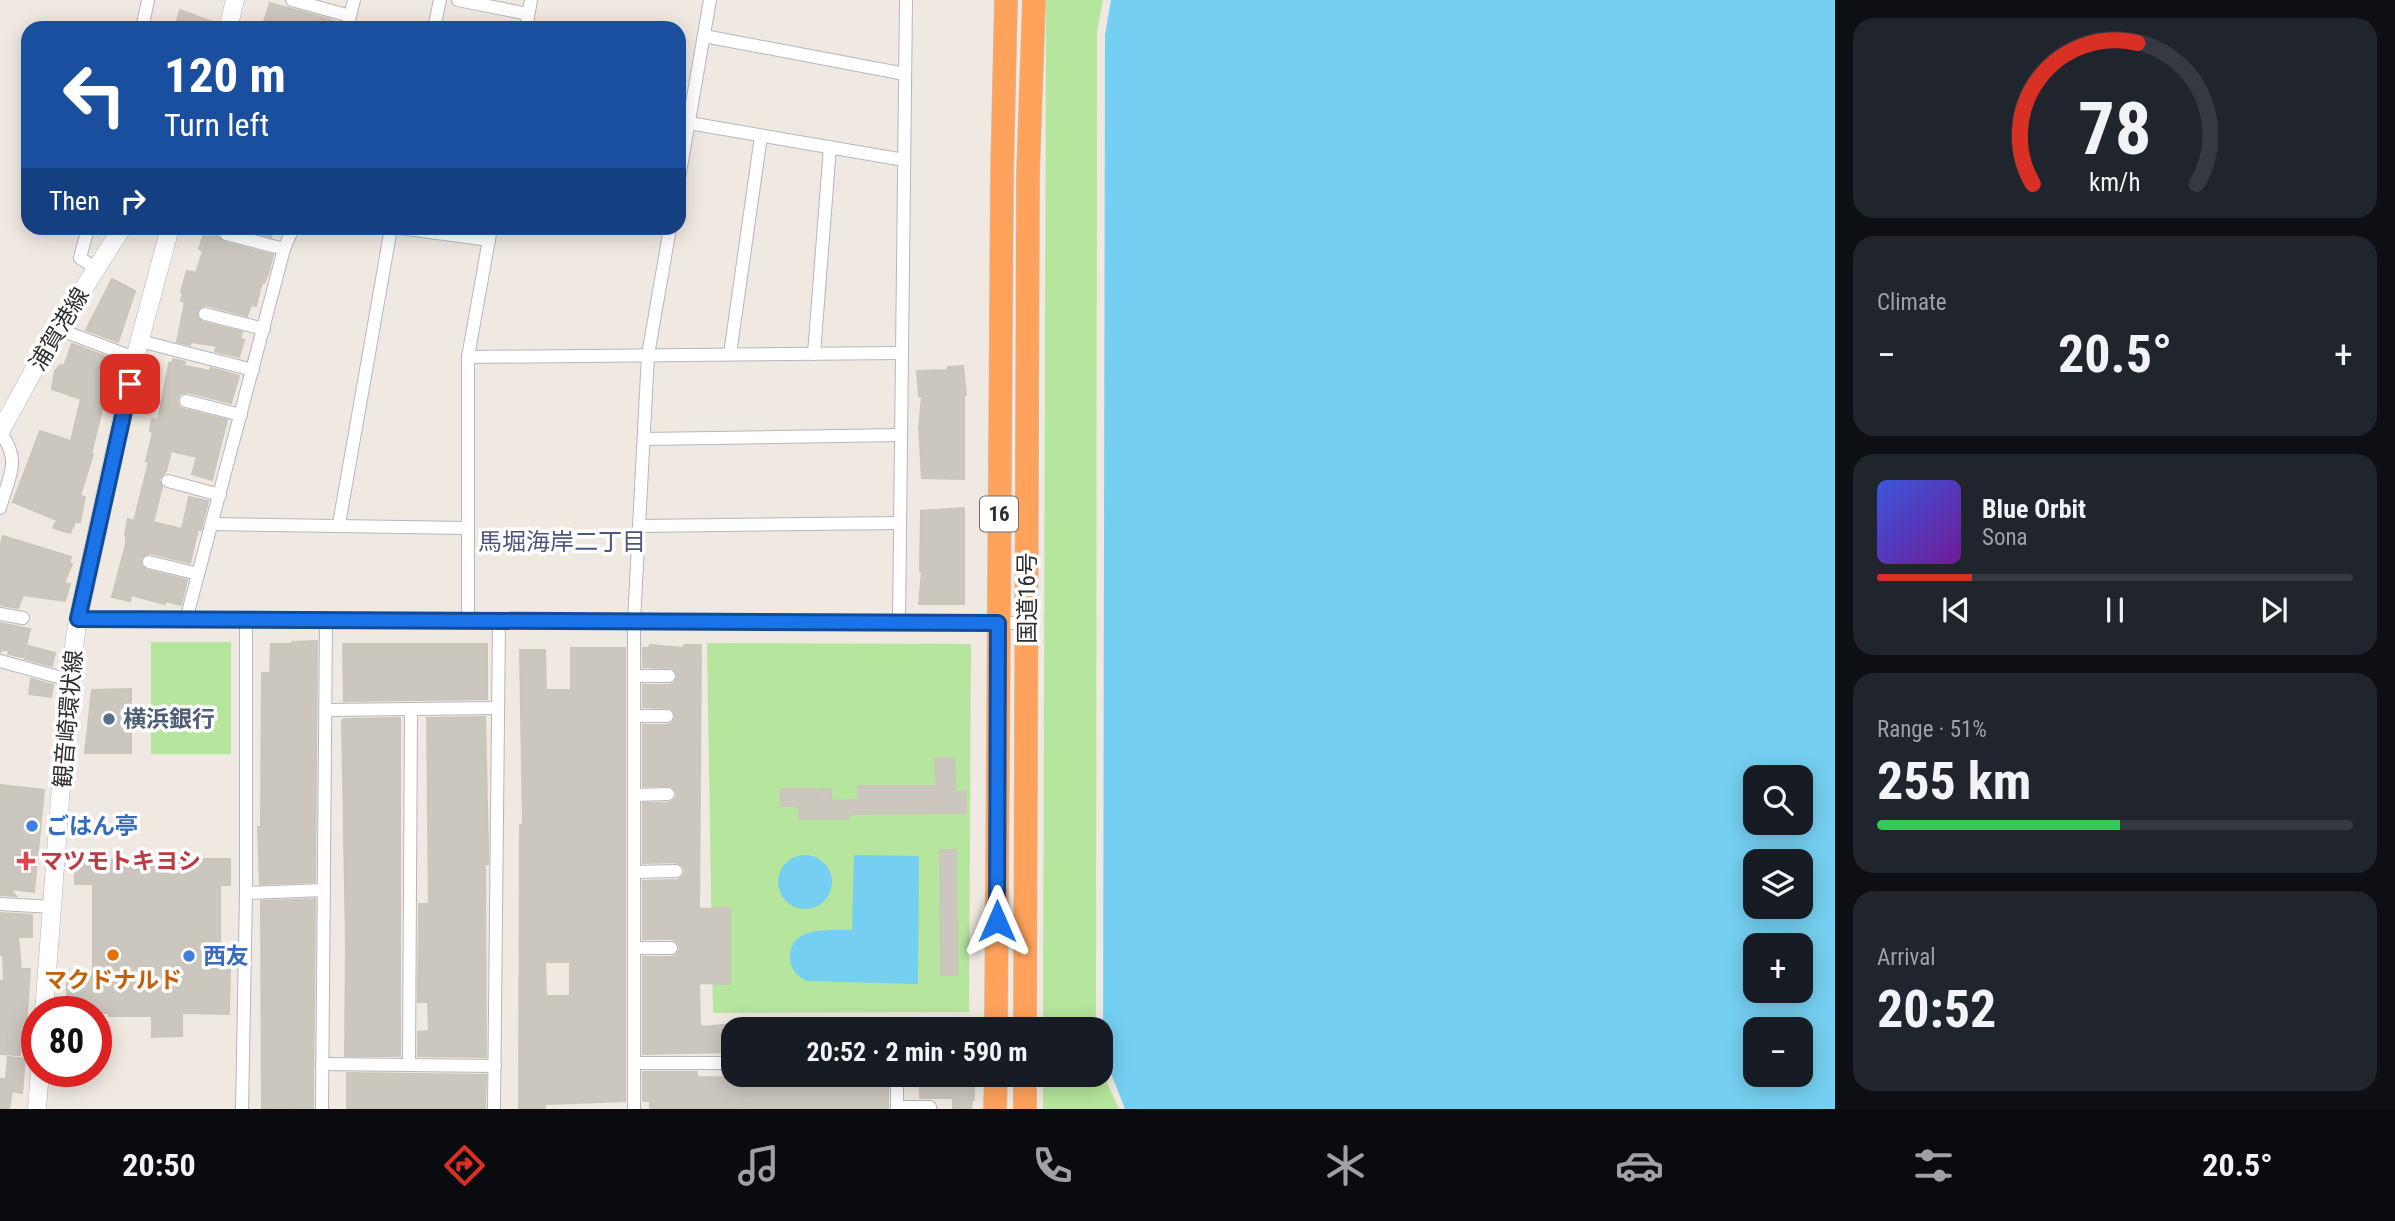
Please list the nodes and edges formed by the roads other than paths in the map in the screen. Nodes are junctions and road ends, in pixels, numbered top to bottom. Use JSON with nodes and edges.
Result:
{"nodes":[{"id":1,"x":148,"y":0,"type":"edge"},
{"id":2,"x":235,"y":0,"type":"edge"},
{"id":3,"x":292,"y":0,"type":"edge"},
{"id":4,"x":354,"y":0,"type":"edge"},
{"id":5,"x":440,"y":0,"type":"edge"},
{"id":6,"x":458,"y":0,"type":"edge"},
{"id":7,"x":531,"y":0,"type":"edge"},
{"id":8,"x":710,"y":0,"type":"edge"},
{"id":9,"x":906,"y":0,"type":"edge"},
{"id":10,"x":1006,"y":0,"type":"edge"},
{"id":11,"x":1032,"y":0,"type":"edge"},
{"id":12,"x":528,"y":14,"type":"junction"},
{"id":13,"x":144,"y":21,"type":"edge"},
{"id":14,"x":230,"y":21,"type":"edge"},
{"id":15,"x":346,"y":21,"type":"edge"},
{"id":16,"x":349,"y":21,"type":"edge"},
{"id":17,"x":436,"y":21,"type":"edge"},
{"id":18,"x":527,"y":21,"type":"edge"},
{"id":19,"x":704,"y":36,"type":"junction"},
{"id":20,"x":905,"y":74,"type":"junction"},
{"id":21,"x":688,"y":123,"type":"junction"},
{"id":22,"x":686,"y":135,"type":"edge"},
{"id":23,"x":761,"y":136,"type":"junction"},
{"id":24,"x":830,"y":147,"type":"junction"},
{"id":25,"x":904,"y":160,"type":"junction"},
{"id":26,"x":86,"y":235,"type":"edge"},
{"id":27,"x":117,"y":235,"type":"edge"},
{"id":28,"x":168,"y":235,"type":"edge"},
{"id":29,"x":230,"y":235,"type":"edge"},
{"id":30,"x":290,"y":235,"type":"edge"},
{"id":31,"x":390,"y":235,"type":"edge"},
{"id":32,"x":490,"y":235,"type":"edge"},
{"id":33,"x":669,"y":235,"type":"edge"},
{"id":34,"x":284,"y":249,"type":"junction"},
{"id":35,"x":95,"y":268,"type":"junction"},
{"id":36,"x":205,"y":314,"type":"dead end"},
{"id":37,"x":264,"y":328,"type":"junction"},
{"id":38,"x":58,"y":329,"type":"junction"},
{"id":39,"x":138,"y":350,"type":"junction"},
{"id":40,"x":902,"y":353,"type":"junction"},
{"id":41,"x":730,"y":354,"type":"junction"},
{"id":42,"x":814,"y":354,"type":"junction"},
{"id":43,"x":648,"y":355,"type":"junction"},
{"id":44,"x":468,"y":357,"type":"junction"},
{"id":45,"x":253,"y":370,"type":"junction"},
{"id":46,"x":186,"y":401,"type":"dead end"},
{"id":47,"x":240,"y":415,"type":"junction"},
{"id":48,"x":0,"y":432,"type":"edge"},
{"id":49,"x":901,"y":435,"type":"junction"},
{"id":50,"x":644,"y":439,"type":"junction"},
{"id":51,"x":167,"y":481,"type":"dead end"},
{"id":52,"x":220,"y":495,"type":"junction"},
{"id":53,"x":0,"y":508,"type":"edge"},
{"id":54,"x":900,"y":523,"type":"junction"},
{"id":55,"x":212,"y":524,"type":"junction"},
{"id":56,"x":339,"y":524,"type":"junction"},
{"id":57,"x":639,"y":526,"type":"junction"},
{"id":58,"x":468,"y":528,"type":"junction"},
{"id":59,"x":149,"y":562,"type":"dead end"},
{"id":60,"x":198,"y":574,"type":"junction"},
{"id":61,"x":0,"y":614,"type":"edge"},
{"id":62,"x":23,"y":618,"type":"dead end"},
{"id":63,"x":78,"y":619,"type":"junction"},
{"id":64,"x":186,"y":620,"type":"junction"},
{"id":65,"x":246,"y":620,"type":"junction"},
{"id":66,"x":326,"y":620,"type":"junction"},
{"id":67,"x":468,"y":621,"type":"junction"},
{"id":68,"x":499,"y":621,"type":"junction"},
{"id":69,"x":634,"y":621,"type":"junction"},
{"id":70,"x":899,"y":622,"type":"junction"},
{"id":71,"x":998,"y":623,"type":"junction"},
{"id":72,"x":1027,"y":623,"type":"junction"},
{"id":73,"x":0,"y":661,"type":"edge"},
{"id":74,"x":634,"y":676,"type":"junction"},
{"id":75,"x":669,"y":676,"type":"dead end"},
{"id":76,"x":69,"y":680,"type":"junction"},
{"id":77,"x":498,"y":708,"type":"junction"},
{"id":78,"x":411,"y":709,"type":"junction"},
{"id":79,"x":325,"y":710,"type":"junction"},
{"id":80,"x":634,"y":716,"type":"junction"},
{"id":81,"x":667,"y":716,"type":"dead end"},
{"id":82,"x":634,"y":794,"type":"junction"},
{"id":83,"x":668,"y":794,"type":"dead end"},
{"id":84,"x":676,"y":871,"type":"dead end"},
{"id":85,"x":634,"y":872,"type":"junction"},
{"id":86,"x":324,"y":890,"type":"junction"},
{"id":87,"x":246,"y":893,"type":"junction"},
{"id":88,"x":0,"y":904,"type":"edge"},
{"id":89,"x":52,"y":906,"type":"junction"},
{"id":90,"x":671,"y":947,"type":"dead end"},
{"id":91,"x":634,"y":948,"type":"junction"},
{"id":92,"x":45,"y":996,"type":"edge"},
{"id":93,"x":996,"y":1017,"type":"edge"},
{"id":94,"x":1026,"y":1017,"type":"edge"},
{"id":95,"x":634,"y":1063,"type":"junction"},
{"id":96,"x":721,"y":1063,"type":"edge"},
{"id":97,"x":322,"y":1064,"type":"junction"},
{"id":98,"x":410,"y":1065,"type":"junction"},
{"id":99,"x":495,"y":1066,"type":"junction"},
{"id":100,"x":39,"y":1087,"type":"edge"},
{"id":101,"x":897,"y":1087,"type":"edge"},
{"id":102,"x":996,"y":1087,"type":"edge"},
{"id":103,"x":1025,"y":1087,"type":"edge"},
{"id":104,"x":930,"y":1107,"type":"dead end"},
{"id":105,"x":897,"y":1108,"type":"edge"},
{"id":106,"x":37,"y":1109,"type":"edge"},
{"id":107,"x":242,"y":1109,"type":"edge"},
{"id":108,"x":322,"y":1109,"type":"edge"},
{"id":109,"x":494,"y":1109,"type":"edge"},
{"id":110,"x":634,"y":1109,"type":"edge"},
{"id":111,"x":995,"y":1109,"type":"edge"},
{"id":112,"x":1025,"y":1109,"type":"edge"}],
"edges":[{"from":1,"to":13,"type":"street"},
{"from":2,"to":14,"type":"main road"},
{"from":3,"to":15,"type":"street"},
{"from":4,"to":16,"type":"street"},
{"from":5,"to":17,"type":"street"},
{"from":6,"to":12,"type":"street"},
{"from":7,"to":12,"type":"street"},
{"from":8,"to":19,"type":"street"},
{"from":9,"to":20,"type":"street"},
{"from":10,"to":71,"type":"highway","name":"国道16号","number":"16"},
{"from":11,"to":72,"type":"highway","name":"国道16号","number":"16"},
{"from":12,"to":18,"type":"street"},
{"from":19,"to":20,"type":"street"},
{"from":19,"to":21,"type":"street"},
{"from":20,"to":25,"type":"street"},
{"from":21,"to":22,"type":"street"},
{"from":21,"to":23,"type":"street"},
{"from":23,"to":24,"type":"street"},
{"from":23,"to":41,"type":"street"},
{"from":24,"to":25,"type":"street"},
{"from":24,"to":42,"type":"street"},
{"from":25,"to":40,"type":"street"},
{"from":26,"to":35,"type":"street"},
{"from":27,"to":35,"type":"main road","name":"浦賀港線"},
{"from":28,"to":39,"type":"main road","name":"観音崎環状線"},
{"from":29,"to":34,"type":"street"},
{"from":30,"to":34,"type":"street"},
{"from":31,"to":56,"type":"street"},
{"from":32,"to":44,"type":"street"},
{"from":33,"to":43,"type":"street"},
{"from":34,"to":37,"type":"street"},
{"from":35,"to":38,"type":"main road","name":"浦賀港線"},
{"from":36,"to":37,"type":"street"},
{"from":37,"to":45,"type":"street"},
{"from":38,"to":39,"type":"street"},
{"from":38,"to":48,"type":"main road","name":"浦賀港線"},
{"from":39,"to":45,"type":"street"},
{"from":39,"to":63,"type":"main road","name":"観音崎環状線"},
{"from":40,"to":42,"type":"street"},
{"from":40,"to":49,"type":"street"},
{"from":41,"to":42,"type":"street"},
{"from":41,"to":43,"type":"street"},
{"from":43,"to":44,"type":"street"},
{"from":43,"to":50,"type":"street"},
{"from":44,"to":58,"type":"street"},
{"from":45,"to":47,"type":"street"},
{"from":46,"to":47,"type":"street"},
{"from":47,"to":52,"type":"street"},
{"from":48,"to":53,"type":"street"},
{"from":49,"to":50,"type":"street"},
{"from":49,"to":54,"type":"street"},
{"from":50,"to":57,"type":"street"},
{"from":51,"to":52,"type":"street"},
{"from":52,"to":55,"type":"street"},
{"from":54,"to":57,"type":"street"},
{"from":54,"to":70,"type":"street"},
{"from":55,"to":56,"type":"street"},
{"from":55,"to":60,"type":"street"},
{"from":56,"to":58,"type":"street"},
{"from":57,"to":69,"type":"street"},
{"from":58,"to":67,"type":"street"},
{"from":59,"to":60,"type":"street"},
{"from":60,"to":64,"type":"street"},
{"from":61,"to":62,"type":"street"},
{"from":63,"to":64,"type":"street"},
{"from":63,"to":76,"type":"main road","name":"観音崎環状線"},
{"from":64,"to":65,"type":"street"},
{"from":65,"to":66,"type":"street"},
{"from":65,"to":87,"type":"street"},
{"from":66,"to":67,"type":"street"},
{"from":66,"to":79,"type":"street"},
{"from":67,"to":68,"type":"street"},
{"from":68,"to":69,"type":"street"},
{"from":68,"to":77,"type":"street"},
{"from":69,"to":70,"type":"street"},
{"from":69,"to":74,"type":"street"},
{"from":70,"to":71,"type":"street"},
{"from":71,"to":72,"type":"street"},
{"from":71,"to":93,"type":"highway","name":"国道16号","number":"16"},
{"from":72,"to":94,"type":"highway","name":"国道16号","number":"16"},
{"from":73,"to":76,"type":"street"},
{"from":74,"to":75,"type":"street"},
{"from":74,"to":80,"type":"street"},
{"from":76,"to":89,"type":"main road","name":"観音崎環状線"},
{"from":77,"to":78,"type":"street"},
{"from":77,"to":99,"type":"street"},
{"from":78,"to":79,"type":"street"},
{"from":78,"to":98,"type":"street"},
{"from":79,"to":86,"type":"street"},
{"from":80,"to":81,"type":"street"},
{"from":80,"to":82,"type":"street"},
{"from":82,"to":83,"type":"street"},
{"from":82,"to":85,"type":"street"},
{"from":84,"to":85,"type":"street"},
{"from":85,"to":91,"type":"street"},
{"from":86,"to":87,"type":"street"},
{"from":86,"to":97,"type":"street"},
{"from":87,"to":107,"type":"street"},
{"from":88,"to":89,"type":"street"},
{"from":89,"to":92,"type":"main road","name":"観音崎環状線"},
{"from":90,"to":91,"type":"street"},
{"from":91,"to":95,"type":"street"},
{"from":95,"to":96,"type":"street"},
{"from":95,"to":110,"type":"street"},
{"from":97,"to":98,"type":"street"},
{"from":97,"to":108,"type":"street"},
{"from":98,"to":99,"type":"street"},
{"from":99,"to":109,"type":"street"},
{"from":100,"to":106,"type":"main road"},
{"from":101,"to":105,"type":"street"},
{"from":102,"to":111,"type":"highway"},
{"from":103,"to":112,"type":"highway"},
{"from":104,"to":105,"type":"street"}]}
